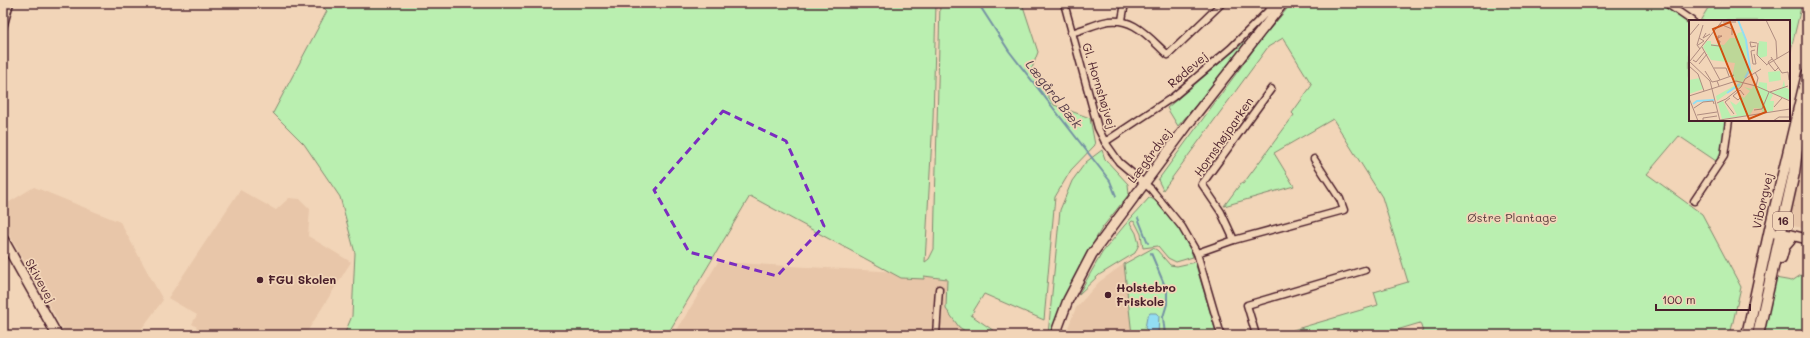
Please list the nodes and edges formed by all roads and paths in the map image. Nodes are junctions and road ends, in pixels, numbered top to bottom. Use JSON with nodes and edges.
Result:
{"nodes":[{"id":1,"x":10,"y":3,"type":"edge"},
{"id":2,"x":1064,"y":3,"type":"edge"},
{"id":3,"x":1126,"y":3,"type":"edge"},
{"id":4,"x":1222,"y":3,"type":"edge"},
{"id":5,"x":1276,"y":3,"type":"edge"},
{"id":6,"x":1283,"y":3,"type":"edge"},
{"id":7,"x":1666,"y":3,"type":"edge"},
{"id":8,"x":4,"y":20,"type":"edge"},
{"id":9,"x":1122,"y":20,"type":"junction"},
{"id":10,"x":1691,"y":20,"type":"edge"},
{"id":11,"x":3,"y":28,"type":"edge"},
{"id":12,"x":1071,"y":33,"type":"junction"},
{"id":13,"x":1807,"y":75,"type":"edge"},
{"id":14,"x":1271,"y":88,"type":"dead end"},
{"id":15,"x":1728,"y":121,"type":"edge"},
{"id":16,"x":1105,"y":142,"type":"junction"},
{"id":17,"x":1314,"y":159,"type":"dead end"},
{"id":18,"x":1784,"y":168,"type":"junction"},
{"id":19,"x":1144,"y":184,"type":"junction"},
{"id":20,"x":1694,"y":201,"type":"dead end"},
{"id":21,"x":1778,"y":234,"type":"junction"},
{"id":22,"x":3,"y":239,"type":"edge"},
{"id":23,"x":1807,"y":239,"type":"edge"},
{"id":24,"x":1234,"y":240,"type":"junction"},
{"id":25,"x":1790,"y":240,"type":"junction"},
{"id":26,"x":1807,"y":245,"type":"edge"},
{"id":27,"x":1197,"y":252,"type":"junction"},
{"id":28,"x":1364,"y":270,"type":"dead end"},
{"id":29,"x":939,"y":289,"type":"dead end"},
{"id":30,"x":1756,"y":329,"type":"edge"},
{"id":31,"x":56,"y":335,"type":"edge"},
{"id":32,"x":936,"y":335,"type":"edge"},
{"id":33,"x":1055,"y":335,"type":"edge"},
{"id":34,"x":1221,"y":335,"type":"edge"},
{"id":35,"x":1256,"y":335,"type":"edge"},
{"id":36,"x":1748,"y":335,"type":"edge"}],
"edges":[{"from":1,"to":8,"type":"street"},
{"from":2,"to":12,"type":"street","name":"Gl. Hornshøjvej"},
{"from":3,"to":9,"type":"street"},
{"from":4,"to":9,"type":"street"},
{"from":5,"to":16,"type":"street","name":"Rødevej"},
{"from":6,"to":19,"type":"street","name":"Lægårdvej"},
{"from":7,"to":10,"type":"street"},
{"from":8,"to":11,"type":"street"},
{"from":9,"to":12,"type":"street"},
{"from":12,"to":16,"type":"street","name":"Gl. Hornshøjvej"},
{"from":13,"to":18,"type":"main road","name":"Viborgvej","number":"16"},
{"from":13,"to":21,"type":"main road","name":"Viborgvej","number":"16"},
{"from":14,"to":24,"type":"street","name":"Hornshøjparken"},
{"from":15,"to":20,"type":"street"},
{"from":16,"to":19,"type":"street","name":"Gl. Hornshøjvej"},
{"from":17,"to":24,"type":"street"},
{"from":18,"to":21,"type":"main road"},
{"from":18,"to":30,"type":"main road","name":"Viborgvej","number":"16"},
{"from":19,"to":27,"type":"street"},
{"from":19,"to":33,"type":"street","name":"Lægårdvej"},
{"from":21,"to":23,"type":"street"},
{"from":21,"to":25,"type":"street"},
{"from":21,"to":30,"type":"main road"},
{"from":22,"to":31,"type":"street","name":"Skivevej"},
{"from":24,"to":27,"type":"street"},
{"from":25,"to":26,"type":"street"},
{"from":25,"to":30,"type":"main road"},
{"from":27,"to":34,"type":"street"},
{"from":28,"to":35,"type":"street"},
{"from":29,"to":32,"type":"street"},
{"from":30,"to":36,"type":"main road","name":"Viborgvej","number":"16"}]}
